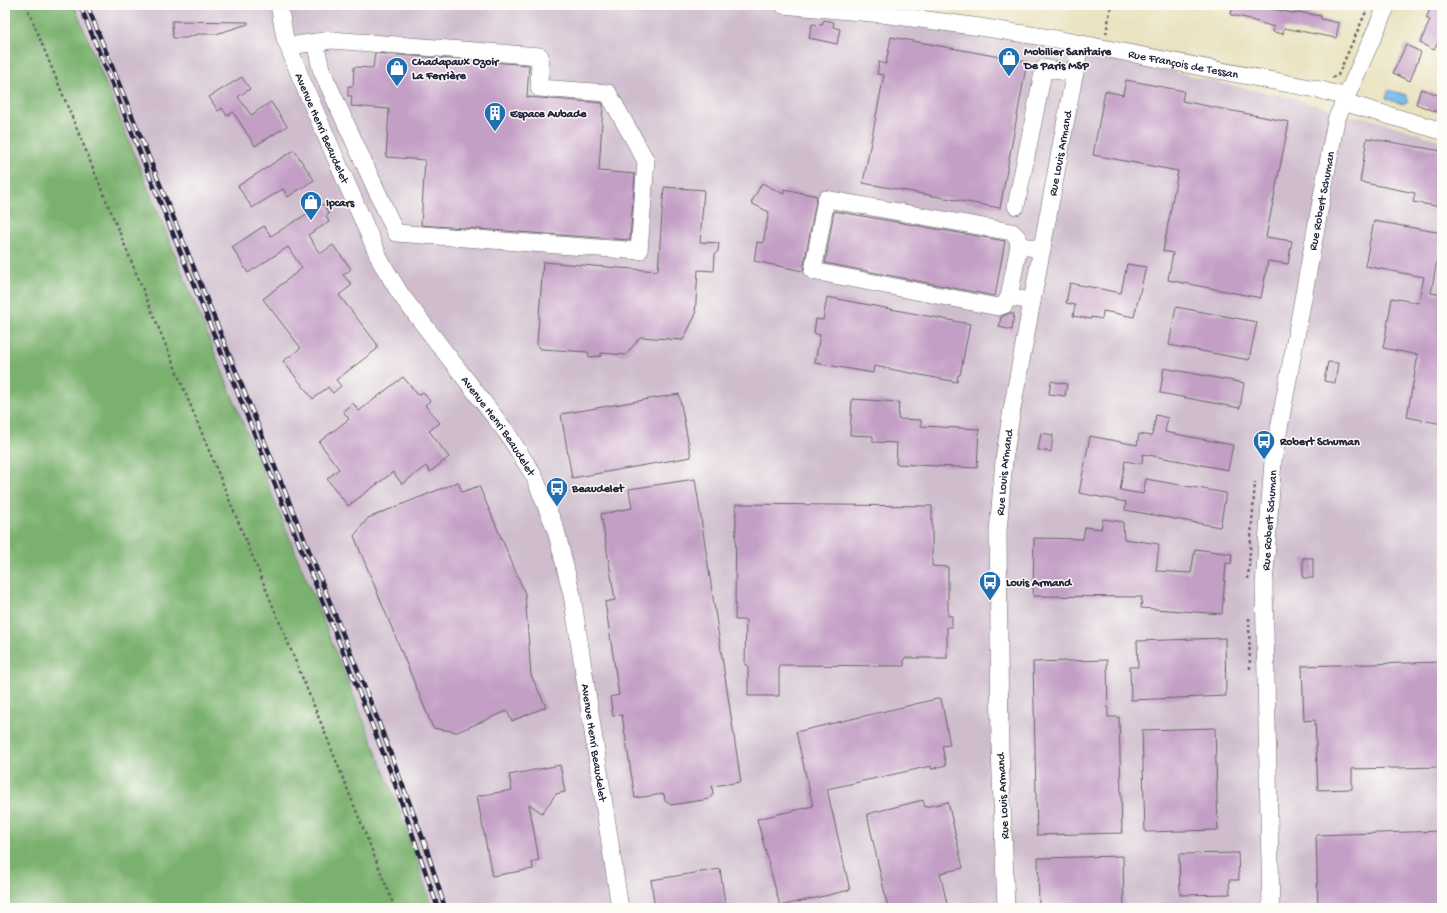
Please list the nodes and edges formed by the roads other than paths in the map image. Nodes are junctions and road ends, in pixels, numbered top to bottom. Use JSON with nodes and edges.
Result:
{"nodes":[{"id":1,"x":279,"y":5,"type":"edge"},
{"id":2,"x":783,"y":5,"type":"edge"},
{"id":3,"x":1387,"y":5,"type":"edge"},
{"id":4,"x":315,"y":42,"type":"junction"},
{"id":5,"x":1080,"y":44,"type":"junction"},
{"id":6,"x":289,"y":46,"type":"junction"},
{"id":7,"x":1075,"y":74,"type":"junction"},
{"id":8,"x":1344,"y":99,"type":"junction"},
{"id":9,"x":1442,"y":131,"type":"edge"},
{"id":10,"x":1016,"y":206,"type":"dead end"},
{"id":11,"x":367,"y":231,"type":"junction"},
{"id":12,"x":396,"y":233,"type":"junction"},
{"id":13,"x":1019,"y":245,"type":"junction"},
{"id":14,"x":1042,"y":250,"type":"junction"},
{"id":15,"x":1009,"y":297,"type":"junction"},
{"id":16,"x":1032,"y":301,"type":"junction"},
{"id":17,"x":620,"y":908,"type":"edge"},
{"id":18,"x":1006,"y":908,"type":"edge"},
{"id":19,"x":1272,"y":908,"type":"edge"}],
"edges":[{"from":1,"to":6,"type":"street","name":"Avenue Henri Beaudelet"},
{"from":2,"to":5,"type":"street","name":"Rue François de Tessan"},
{"from":3,"to":8,"type":"street","name":"Rue Robert Schuman"},
{"from":4,"to":6,"type":"street"},
{"from":4,"to":12,"type":"street"},
{"from":4,"to":12,"type":"street"},
{"from":5,"to":7,"type":"street","name":"Rue Louis Armand"},
{"from":5,"to":8,"type":"street","name":"Rue François de Tessan"},
{"from":6,"to":11,"type":"street","name":"Avenue Henri Beaudelet"},
{"from":7,"to":10,"type":"street"},
{"from":7,"to":14,"type":"street","name":"Rue Louis Armand"},
{"from":8,"to":9,"type":"street","name":"Rue François de Tessan"},
{"from":8,"to":19,"type":"street","name":"Rue Robert Schuman"},
{"from":11,"to":12,"type":"street"},
{"from":11,"to":17,"type":"street","name":"Avenue Henri Beaudelet"},
{"from":13,"to":14,"type":"street"},
{"from":13,"to":15,"type":"street"},
{"from":13,"to":15,"type":"street"},
{"from":14,"to":16,"type":"street","name":"Rue Louis Armand"},
{"from":15,"to":16,"type":"street"},
{"from":16,"to":18,"type":"street","name":"Rue Louis Armand"}]}
